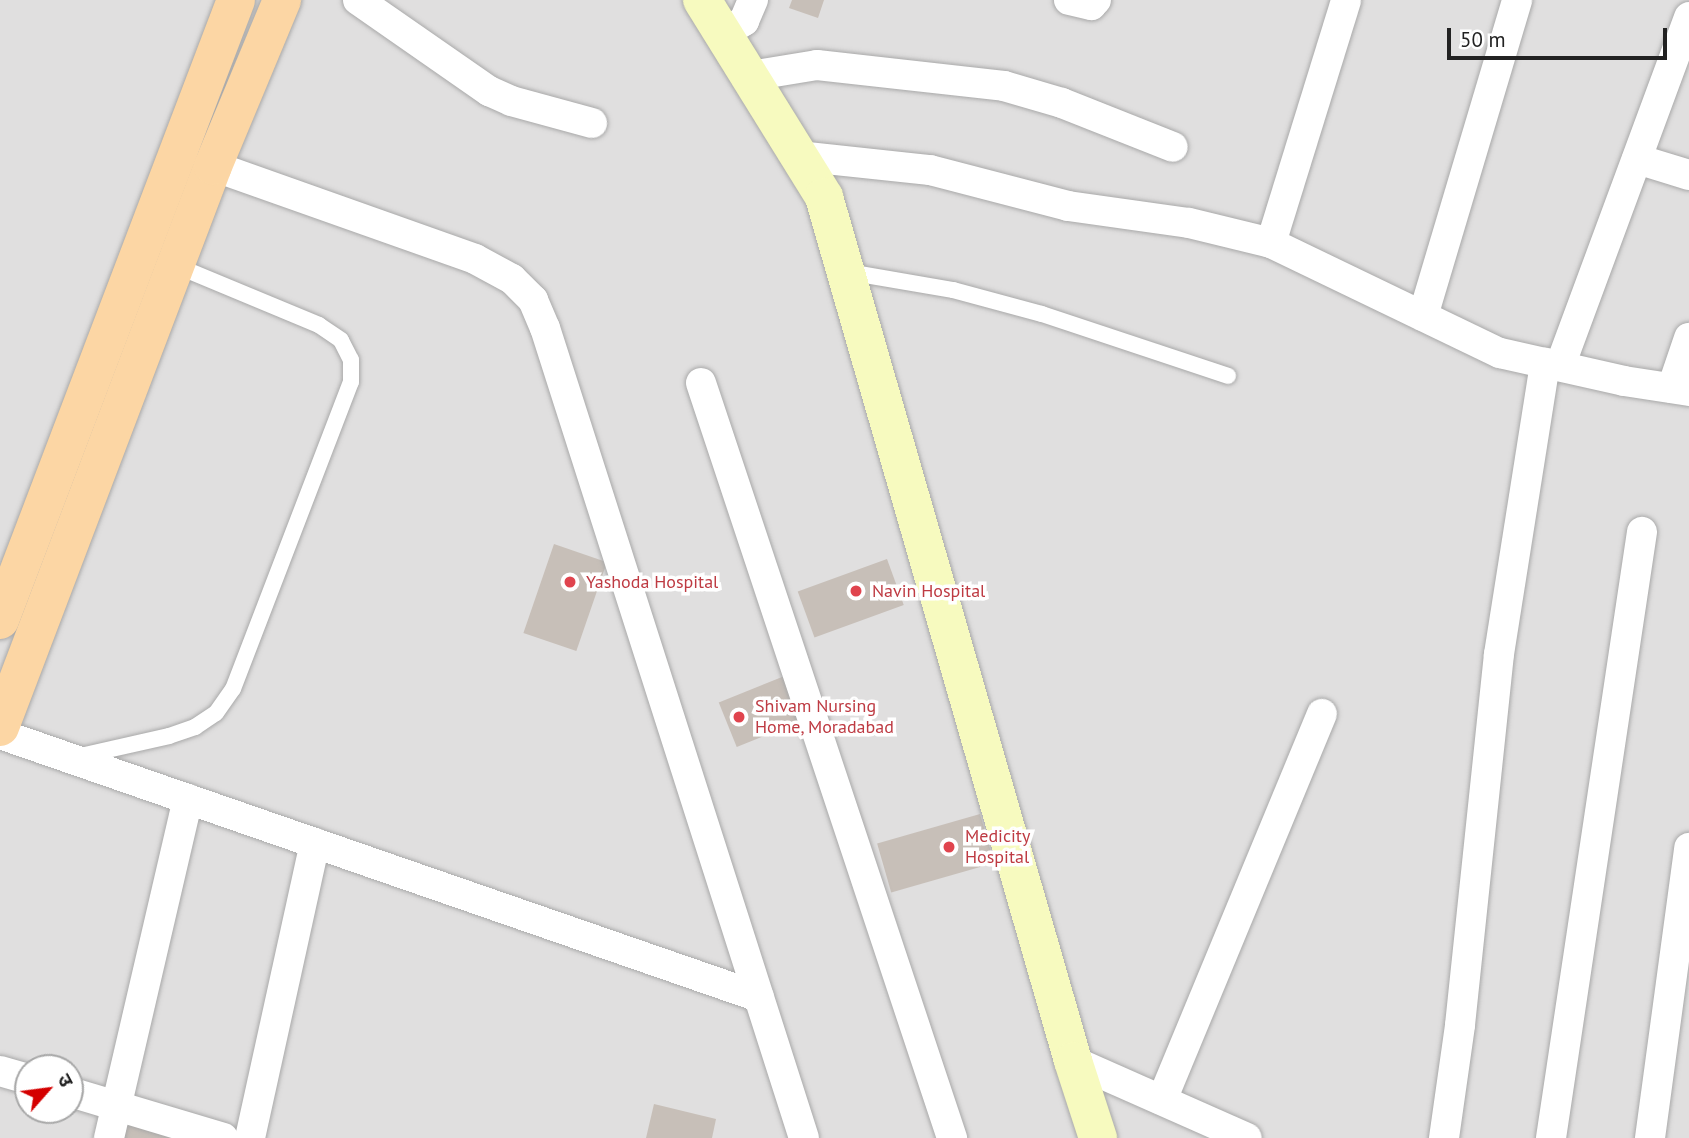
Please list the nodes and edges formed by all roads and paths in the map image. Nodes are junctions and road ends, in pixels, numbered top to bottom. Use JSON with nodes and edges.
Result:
{"nodes":[{"id":1,"x":236,"y":0,"type":"edge"},
{"id":2,"x":282,"y":0,"type":"edge"},
{"id":3,"x":358,"y":0,"type":"edge"},
{"id":4,"x":702,"y":0,"type":"edge"},
{"id":5,"x":753,"y":0,"type":"edge"},
{"id":6,"x":1069,"y":0,"type":"edge"},
{"id":7,"x":1097,"y":0,"type":"edge"},
{"id":8,"x":1346,"y":0,"type":"edge"},
{"id":9,"x":1517,"y":0,"type":"edge"},
{"id":10,"x":1687,"y":26,"type":"edge"},
{"id":11,"x":723,"y":34,"type":"junction"},
{"id":12,"x":750,"y":76,"type":"junction"},
{"id":13,"x":592,"y":123,"type":"dead end"},
{"id":14,"x":1173,"y":146,"type":"dead end"},
{"id":15,"x":799,"y":156,"type":"junction"},
{"id":16,"x":1637,"y":159,"type":"junction"},
{"id":17,"x":213,"y":166,"type":"junction"},
{"id":18,"x":1689,"y":176,"type":"edge"},
{"id":19,"x":1271,"y":243,"type":"junction"},
{"id":20,"x":175,"y":265,"type":"junction"},
{"id":21,"x":845,"y":271,"type":"junction"},
{"id":22,"x":1423,"y":316,"type":"junction"},
{"id":23,"x":1689,"y":338,"type":"edge"},
{"id":24,"x":1553,"y":364,"type":"junction"},
{"id":25,"x":1228,"y":376,"type":"dead end"},
{"id":26,"x":701,"y":383,"type":"dead end"},
{"id":27,"x":1680,"y":389,"type":"edge"},
{"id":28,"x":48,"y":492,"type":"junction"},
{"id":29,"x":85,"y":505,"type":"junction"},
{"id":30,"x":1642,"y":532,"type":"dead end"},
{"id":31,"x":0,"y":620,"type":"edge"},
{"id":32,"x":1322,"y":714,"type":"dead end"},
{"id":33,"x":0,"y":727,"type":"edge"},
{"id":34,"x":0,"y":734,"type":"edge"},
{"id":35,"x":70,"y":758,"type":"junction"},
{"id":36,"x":188,"y":799,"type":"junction"},
{"id":37,"x":315,"y":843,"type":"junction"},
{"id":38,"x":1689,"y":848,"type":"edge"},
{"id":39,"x":759,"y":997,"type":"junction"},
{"id":40,"x":1073,"y":1061,"type":"junction"},
{"id":41,"x":84,"y":1096,"type":"edge"},
{"id":42,"x":1162,"y":1100,"type":"junction"},
{"id":43,"x":115,"y":1105,"type":"junction"},
{"id":44,"x":109,"y":1138,"type":"edge"},
{"id":45,"x":223,"y":1138,"type":"edge"},
{"id":46,"x":250,"y":1138,"type":"edge"},
{"id":47,"x":804,"y":1138,"type":"edge"},
{"id":48,"x":952,"y":1138,"type":"edge"},
{"id":49,"x":1098,"y":1138,"type":"edge"},
{"id":50,"x":1247,"y":1138,"type":"edge"},
{"id":51,"x":1444,"y":1138,"type":"edge"},
{"id":52,"x":1551,"y":1138,"type":"edge"},
{"id":53,"x":1650,"y":1138,"type":"edge"}],
"edges":[{"from":1,"to":28,"type":"main road"},
{"from":2,"to":17,"type":"main road"},
{"from":3,"to":13,"type":"street"},
{"from":4,"to":11,"type":"main road"},
{"from":5,"to":11,"type":"street"},
{"from":6,"to":7,"type":"street"},
{"from":8,"to":19,"type":"street"},
{"from":9,"to":22,"type":"street"},
{"from":10,"to":16,"type":"street"},
{"from":11,"to":12,"type":"main road"},
{"from":12,"to":14,"type":"street"},
{"from":12,"to":15,"type":"main road"},
{"from":15,"to":19,"type":"street"},
{"from":15,"to":21,"type":"main road"},
{"from":16,"to":18,"type":"street"},
{"from":16,"to":24,"type":"street"},
{"from":17,"to":20,"type":"main road"},
{"from":17,"to":39,"type":"street"},
{"from":19,"to":22,"type":"street"},
{"from":20,"to":29,"type":"main road"},
{"from":20,"to":35,"type":"lane"},
{"from":21,"to":25,"type":"lane"},
{"from":21,"to":40,"type":"main road"},
{"from":22,"to":24,"type":"street"},
{"from":23,"to":27,"type":"street"},
{"from":24,"to":27,"type":"street"},
{"from":24,"to":51,"type":"street"},
{"from":26,"to":48,"type":"street"},
{"from":28,"to":29,"type":"main road"},
{"from":28,"to":31,"type":"main road"},
{"from":29,"to":33,"type":"main road"},
{"from":30,"to":52,"type":"street"},
{"from":32,"to":42,"type":"street"},
{"from":34,"to":35,"type":"street"},
{"from":35,"to":36,"type":"street"},
{"from":36,"to":37,"type":"street"},
{"from":36,"to":43,"type":"street"},
{"from":37,"to":39,"type":"street"},
{"from":37,"to":46,"type":"street"},
{"from":38,"to":53,"type":"street"},
{"from":39,"to":47,"type":"street"},
{"from":40,"to":42,"type":"street"},
{"from":40,"to":49,"type":"main road"},
{"from":41,"to":43,"type":"street"},
{"from":42,"to":50,"type":"street"},
{"from":43,"to":44,"type":"street"},
{"from":43,"to":45,"type":"street"}]}
